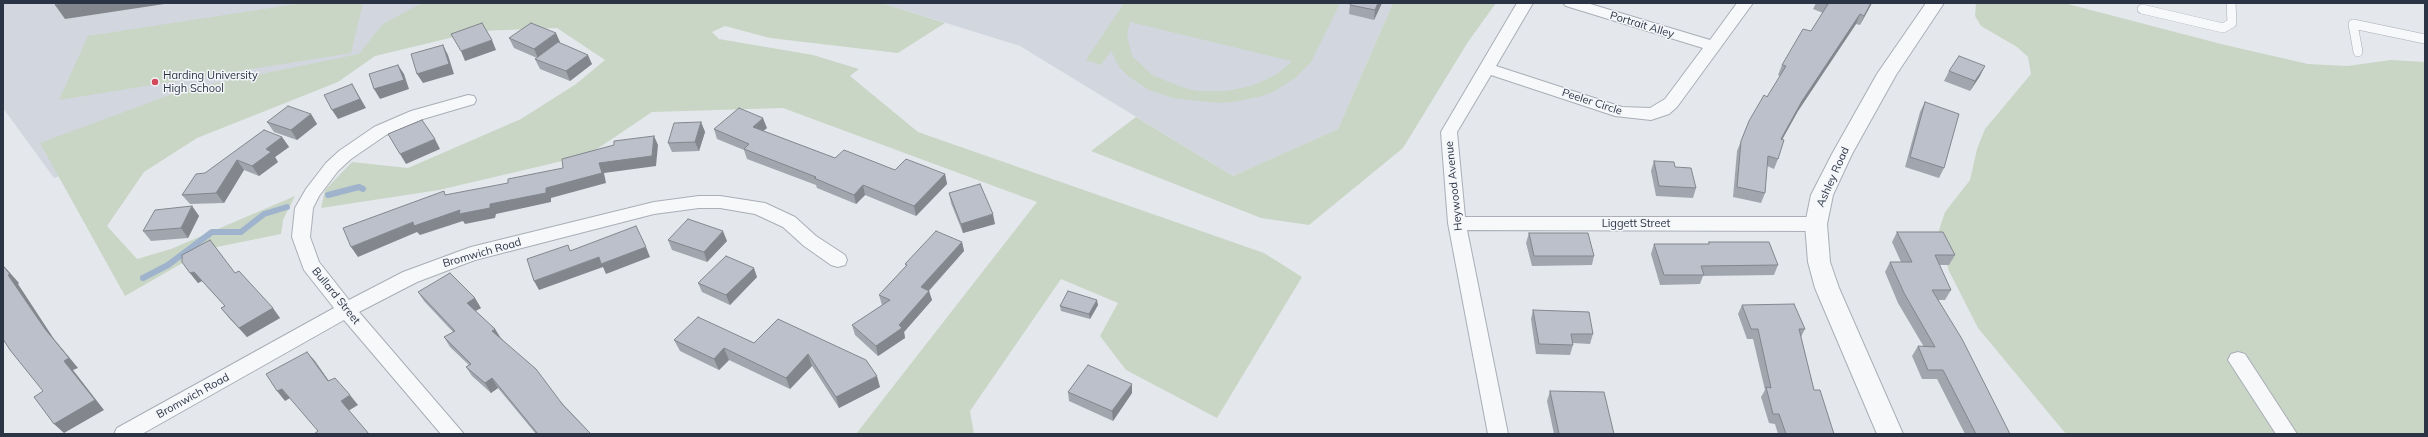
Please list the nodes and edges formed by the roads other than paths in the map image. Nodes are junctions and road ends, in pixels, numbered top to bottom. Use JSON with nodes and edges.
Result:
{"nodes":[{"id":1,"x":1525,"y":3,"type":"edge"},
{"id":2,"x":1571,"y":3,"type":"edge"},
{"id":3,"x":1745,"y":3,"type":"edge"},
{"id":4,"x":1935,"y":3,"type":"edge"},
{"id":5,"x":2231,"y":3,"type":"edge"},
{"id":6,"x":2142,"y":9,"type":"dead end"},
{"id":7,"x":2425,"y":39,"type":"edge"},
{"id":8,"x":1713,"y":46,"type":"junction"},
{"id":9,"x":2358,"y":52,"type":"dead end"},
{"id":10,"x":1486,"y":68,"type":"junction"},
{"id":11,"x":468,"y":100,"type":"dead end"},
{"id":12,"x":1456,"y":223,"type":"junction"},
{"id":13,"x":1816,"y":224,"type":"junction"},
{"id":14,"x":838,"y":260,"type":"dead end"},
{"id":15,"x":346,"y":310,"type":"junction"},
{"id":16,"x":2238,"y":360,"type":"dead end"},
{"id":17,"x":124,"y":434,"type":"edge"},
{"id":18,"x":454,"y":434,"type":"edge"},
{"id":19,"x":1498,"y":434,"type":"edge"},
{"id":20,"x":1890,"y":434,"type":"edge"},
{"id":21,"x":2287,"y":434,"type":"edge"}],
"edges":[{"from":1,"to":10,"type":"street","name":"Heywood Avenue"},
{"from":2,"to":8,"type":"street","name":"Portrait Alley"},
{"from":3,"to":8,"type":"street","name":"Peeler Circle"},
{"from":4,"to":13,"type":"street","name":"Ashley Road"},
{"from":5,"to":6,"type":"lane"},
{"from":7,"to":9,"type":"lane"},
{"from":8,"to":10,"type":"street","name":"Peeler Circle"},
{"from":10,"to":12,"type":"street","name":"Heywood Avenue"},
{"from":11,"to":15,"type":"street","name":"Bullard Street"},
{"from":12,"to":13,"type":"street","name":"Liggett Street"},
{"from":12,"to":19,"type":"street","name":"Heywood Avenue"},
{"from":13,"to":20,"type":"street","name":"Ashley Road"},
{"from":14,"to":15,"type":"street","name":"Bromwich Road"},
{"from":15,"to":17,"type":"street","name":"Bromwich Road"},
{"from":15,"to":18,"type":"street","name":"Bullard Street"},
{"from":16,"to":21,"type":"street"}]}
